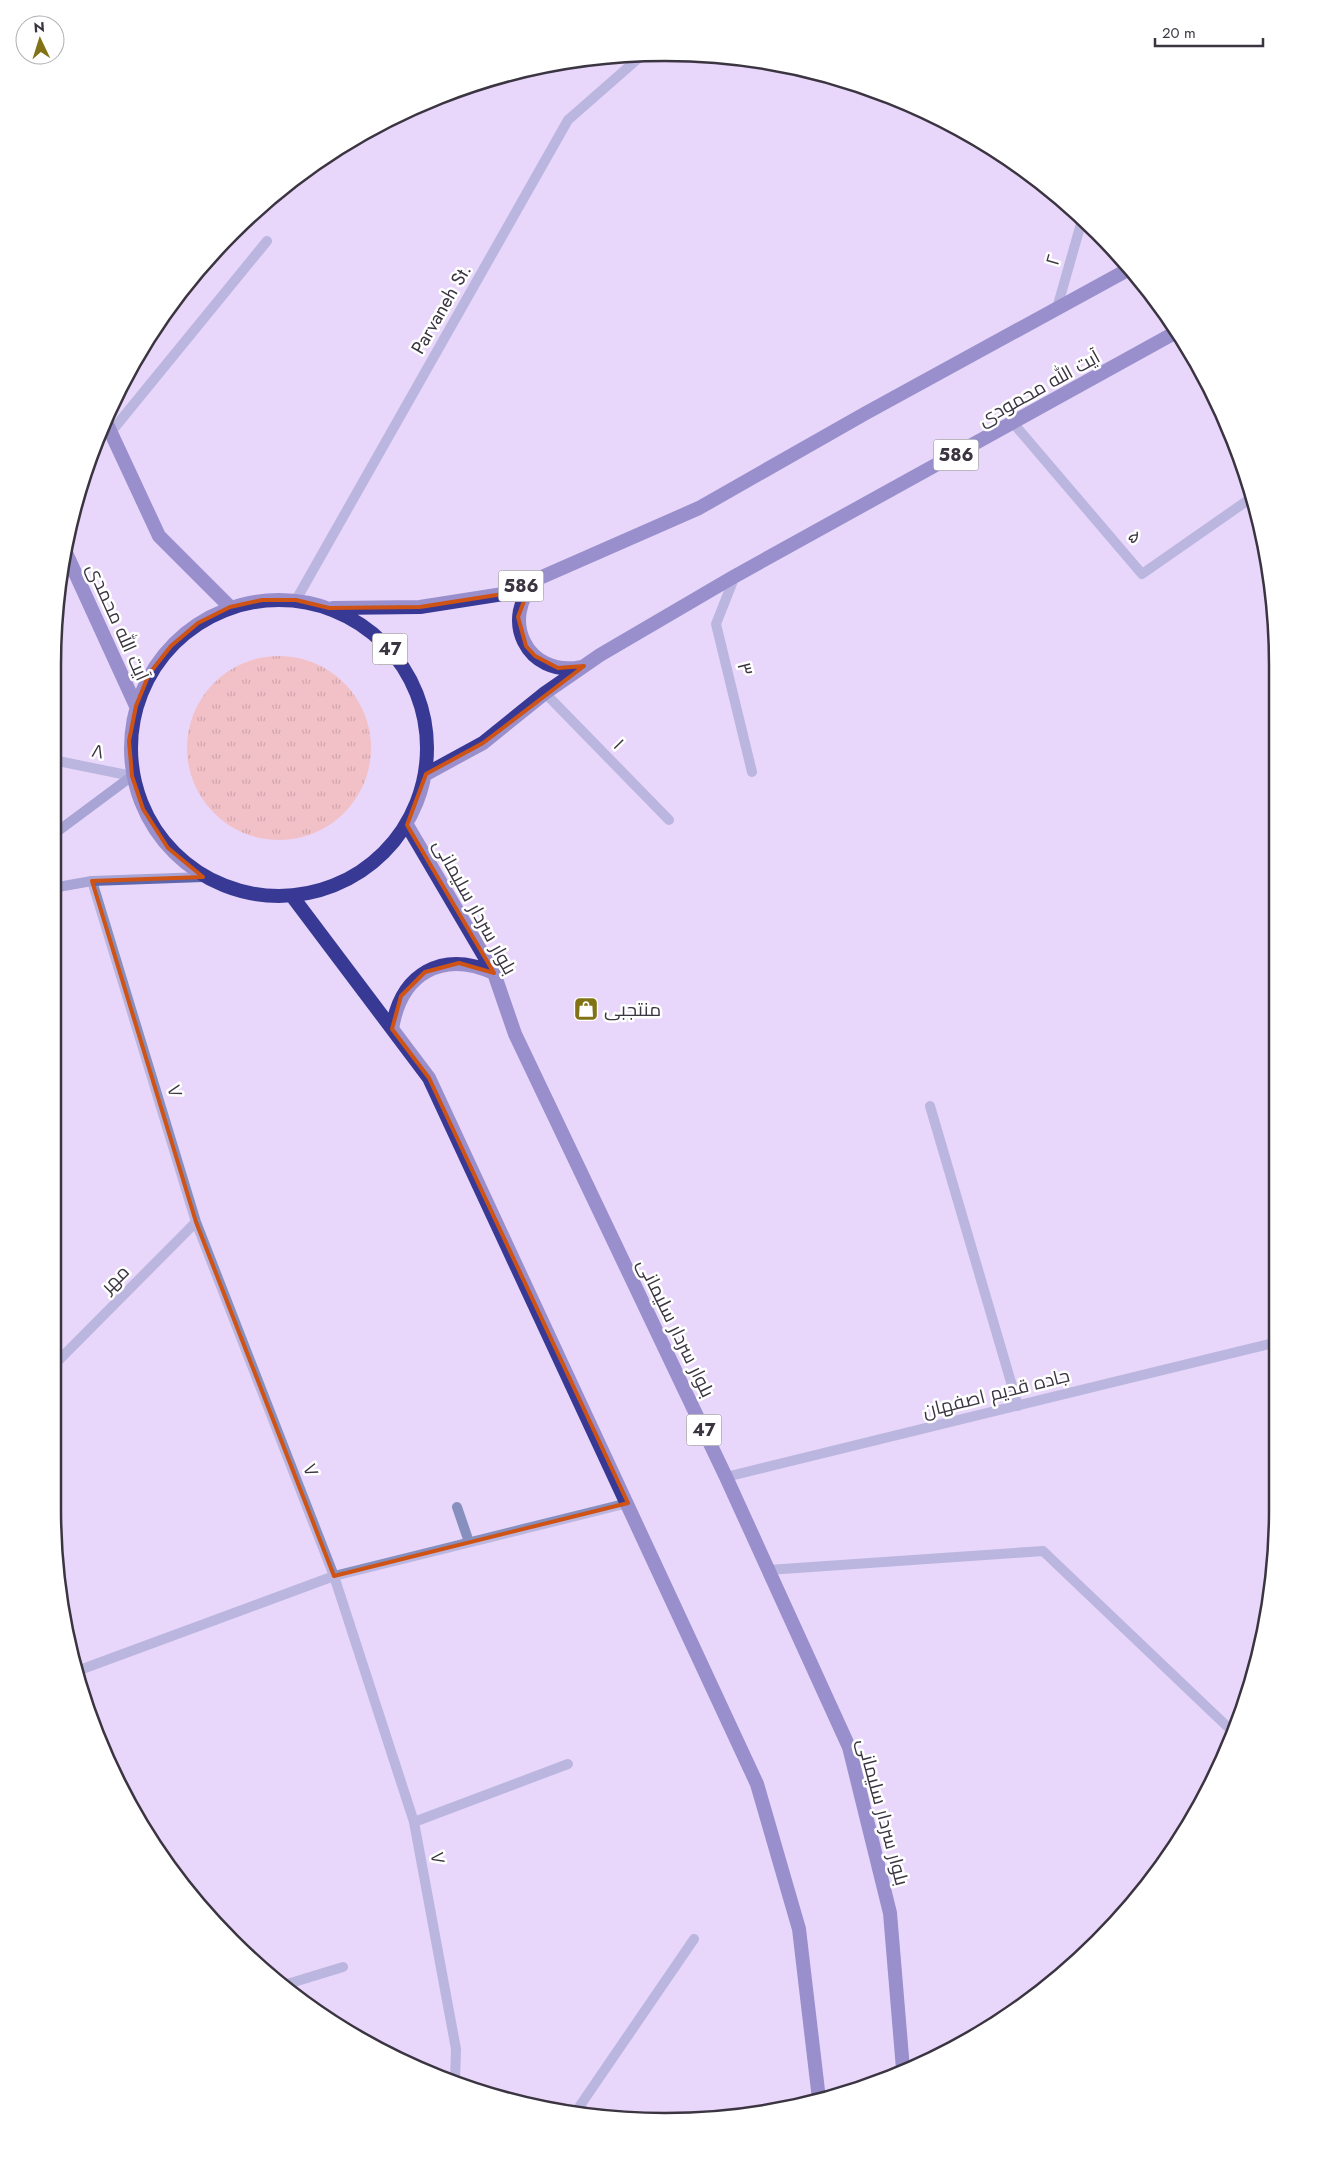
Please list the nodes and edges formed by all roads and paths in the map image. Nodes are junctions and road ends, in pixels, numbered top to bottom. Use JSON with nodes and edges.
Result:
{"nodes":[{"id":1,"x":633,"y":63,"type":"edge"},
{"id":2,"x":1080,"y":227,"type":"edge"},
{"id":3,"x":267,"y":241,"type":"dead end"},
{"id":4,"x":1123,"y":272,"type":"edge"},
{"id":5,"x":1057,"y":308,"type":"junction"},
{"id":6,"x":1170,"y":335,"type":"edge"},
{"id":7,"x":114,"y":419,"type":"edge"},
{"id":8,"x":1014,"y":424,"type":"junction"},
{"id":9,"x":109,"y":429,"type":"edge"},
{"id":10,"x":1246,"y":502,"type":"edge"},
{"id":11,"x":70,"y":562,"type":"edge"},
{"id":12,"x":735,"y":576,"type":"junction"},
{"id":13,"x":540,"y":578,"type":"junction"},
{"id":14,"x":296,"y":600,"type":"junction"},
{"id":15,"x":230,"y":607,"type":"junction"},
{"id":16,"x":329,"y":608,"type":"junction"},
{"id":17,"x":584,"y":666,"type":"junction"},
{"id":18,"x":545,"y":693,"type":"junction"},
{"id":19,"x":136,"y":706,"type":"junction"},
{"id":20,"x":61,"y":761,"type":"edge"},
{"id":21,"x":752,"y":772,"type":"dead end"},
{"id":22,"x":426,"y":774,"type":"junction"},
{"id":23,"x":132,"y":776,"type":"junction"},
{"id":24,"x":669,"y":820,"type":"dead end"},
{"id":25,"x":408,"y":825,"type":"junction"},
{"id":26,"x":61,"y":829,"type":"edge"},
{"id":27,"x":203,"y":877,"type":"junction"},
{"id":28,"x":92,"y":881,"type":"junction"},
{"id":29,"x":61,"y":886,"type":"edge"},
{"id":30,"x":292,"y":896,"type":"junction"},
{"id":31,"x":494,"y":973,"type":"junction"},
{"id":32,"x":392,"y":1029,"type":"junction"},
{"id":33,"x":930,"y":1106,"type":"dead end"},
{"id":34,"x":196,"y":1222,"type":"junction"},
{"id":35,"x":1269,"y":1344,"type":"edge"},
{"id":36,"x":61,"y":1358,"type":"edge"},
{"id":37,"x":1018,"y":1406,"type":"junction"},
{"id":38,"x":726,"y":1477,"type":"junction"},
{"id":39,"x":628,"y":1503,"type":"junction"},
{"id":40,"x":457,"y":1507,"type":"dead end"},
{"id":41,"x":469,"y":1542,"type":"junction"},
{"id":42,"x":768,"y":1570,"type":"junction"},
{"id":43,"x":334,"y":1576,"type":"junction"},
{"id":44,"x":83,"y":1669,"type":"edge"},
{"id":45,"x":1228,"y":1727,"type":"edge"},
{"id":46,"x":568,"y":1764,"type":"dead end"},
{"id":47,"x":414,"y":1822,"type":"junction"},
{"id":48,"x":694,"y":1939,"type":"dead end"},
{"id":49,"x":344,"y":1967,"type":"dead end"},
{"id":50,"x":291,"y":1983,"type":"edge"},
{"id":51,"x":903,"y":2064,"type":"edge"},
{"id":52,"x":455,"y":2075,"type":"edge"},
{"id":53,"x":818,"y":2093,"type":"edge"},
{"id":54,"x":579,"y":2107,"type":"edge"}],
"edges":[{"from":1,"to":14,"type":"street","name":"Parvaneh St."},
{"from":2,"to":5,"type":"street","name":"۲"},
{"from":3,"to":7,"type":"street"},
{"from":4,"to":5,"type":"highway","number":"586"},
{"from":5,"to":13,"type":"highway","number":"586"},
{"from":6,"to":8,"type":"highway","name":"آیت الله محمودی","number":"586"},
{"from":8,"to":10,"type":"street","name":"۵"},
{"from":8,"to":12,"type":"highway","name":"آیت الله محمودی","number":"586"},
{"from":9,"to":15,"type":"highway"},
{"from":11,"to":19,"type":"highway","name":"آیت الله محمدی"},
{"from":12,"to":17,"type":"highway","number":"586"},
{"from":12,"to":21,"type":"street","name":"۳"},
{"from":13,"to":16,"type":"highway","number":"586"},
{"from":13,"to":17,"type":"highway"},
{"from":14,"to":15,"type":"highway","number":"47"},
{"from":14,"to":16,"type":"highway","number":"47"},
{"from":15,"to":19,"type":"highway","number":"47"},
{"from":16,"to":22,"type":"highway","number":"47"},
{"from":17,"to":18,"type":"highway","number":"586"},
{"from":18,"to":22,"type":"highway","number":"586"},
{"from":18,"to":24,"type":"street","name":"۱"},
{"from":19,"to":23,"type":"highway","number":"47"},
{"from":20,"to":23,"type":"street","name":"۸"},
{"from":22,"to":25,"type":"highway","number":"47"},
{"from":23,"to":26,"type":"main road"},
{"from":23,"to":27,"type":"highway","number":"47"},
{"from":25,"to":30,"type":"highway","number":"47"},
{"from":25,"to":31,"type":"highway","name":"بلوار سردار سلیمانی","number":"47"},
{"from":27,"to":28,"type":"main road"},
{"from":27,"to":30,"type":"highway","number":"47"},
{"from":28,"to":29,"type":"main road"},
{"from":28,"to":34,"type":"street","name":"۷"},
{"from":30,"to":32,"type":"highway"},
{"from":31,"to":32,"type":"highway"},
{"from":31,"to":38,"type":"highway","name":"بلوار سردار سلیمانی","number":"47"},
{"from":32,"to":39,"type":"highway"},
{"from":33,"to":37,"type":"street"},
{"from":34,"to":36,"type":"street","name":"مهر"},
{"from":34,"to":43,"type":"street","name":"۷"},
{"from":35,"to":37,"type":"street","name":"جاده قدیم اصفهان"},
{"from":37,"to":38,"type":"street","name":"جاده قدیم اصفهان"},
{"from":38,"to":42,"type":"highway","name":"بلوار سردار سلیمانی","number":"47"},
{"from":39,"to":41,"type":"street"},
{"from":39,"to":53,"type":"highway"},
{"from":40,"to":41,"type":"street"},
{"from":41,"to":43,"type":"street"},
{"from":42,"to":45,"type":"street"},
{"from":42,"to":51,"type":"highway","name":"بلوار سردار سلیمانی","number":"47"},
{"from":43,"to":44,"type":"street"},
{"from":43,"to":47,"type":"street","name":"۷"},
{"from":46,"to":47,"type":"street"},
{"from":47,"to":52,"type":"street","name":"۷"},
{"from":48,"to":54,"type":"street"},
{"from":49,"to":50,"type":"street"}]}
